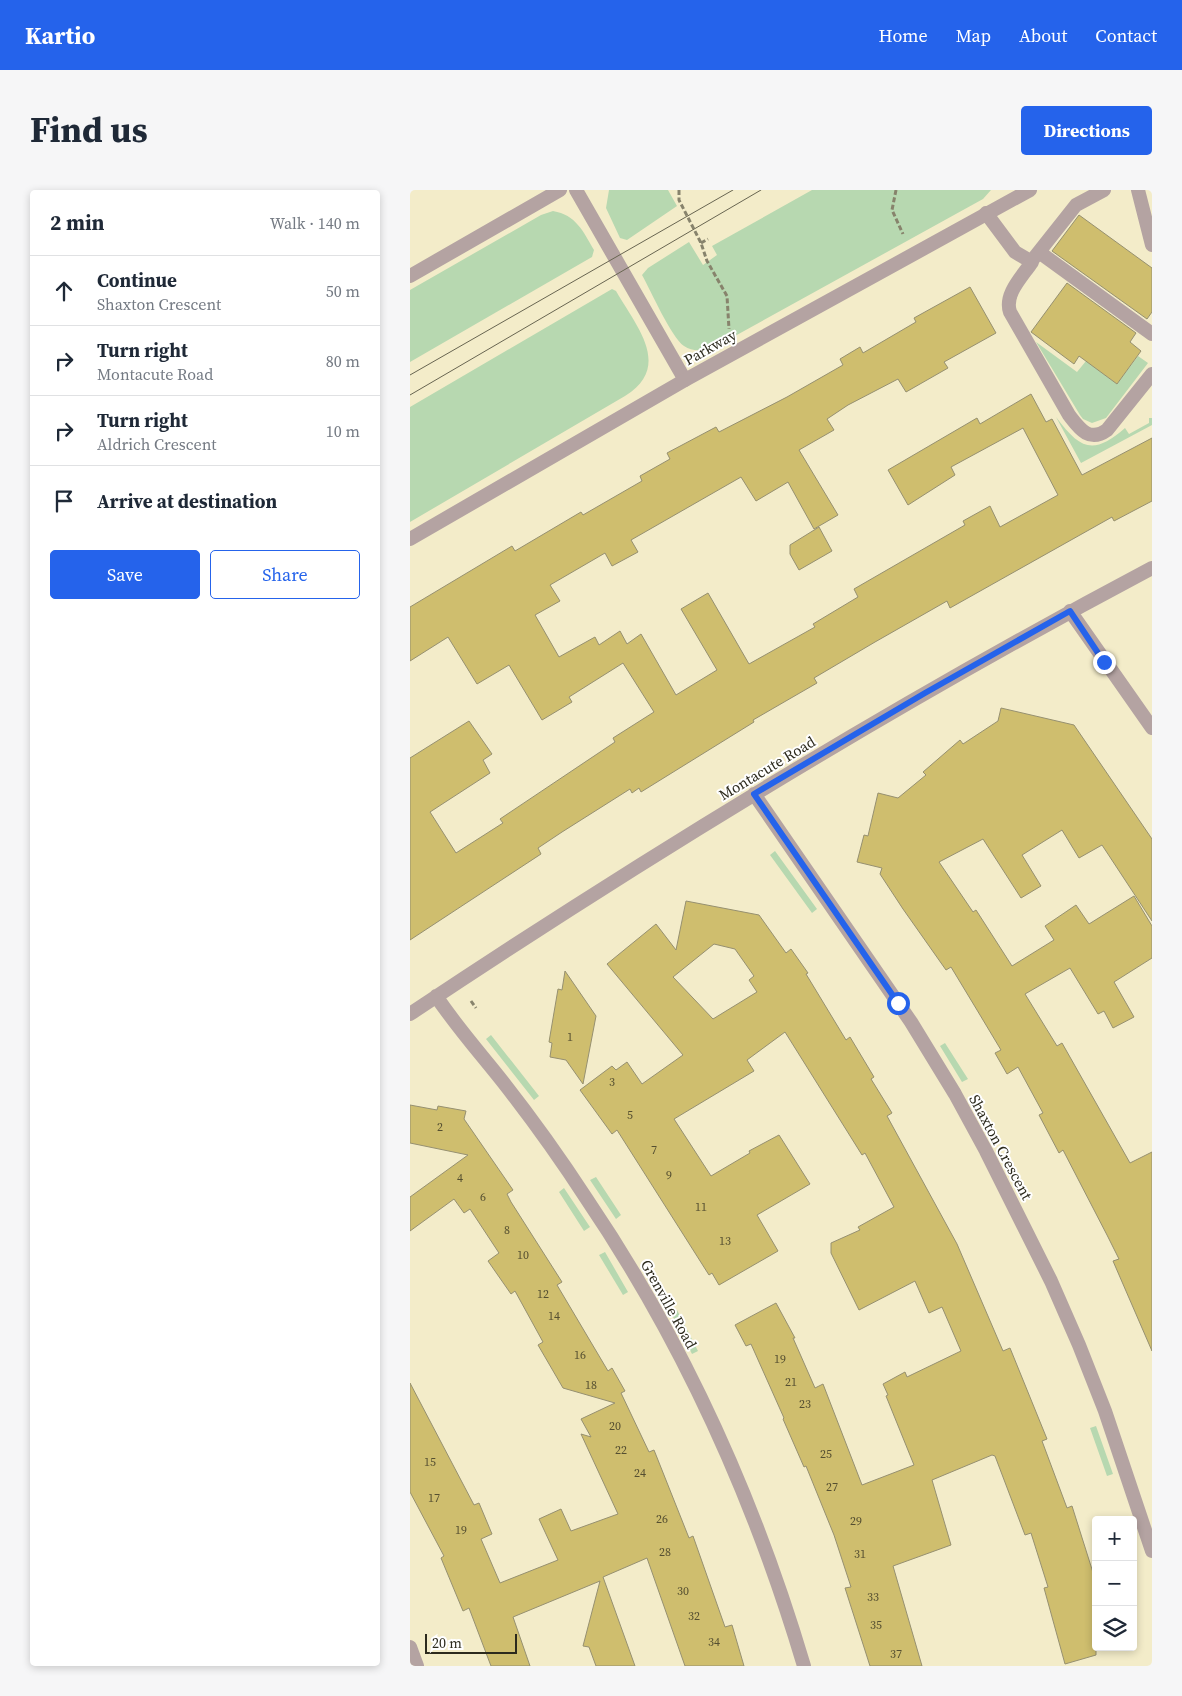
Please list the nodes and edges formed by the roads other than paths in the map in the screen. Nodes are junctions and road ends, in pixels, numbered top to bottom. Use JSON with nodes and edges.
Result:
{"nodes":[{"id":1,"x":560,"y":190,"type":"edge"},
{"id":2,"x":576,"y":190,"type":"edge"},
{"id":3,"x":1030,"y":190,"type":"edge"},
{"id":4,"x":1104,"y":190,"type":"edge"},
{"id":5,"x":1138,"y":190,"type":"edge"},
{"id":6,"x":986,"y":213,"type":"junction"},
{"id":7,"x":1152,"y":245,"type":"edge"},
{"id":8,"x":1036,"y":257,"type":"junction"},
{"id":9,"x":410,"y":276,"type":"edge"},
{"id":10,"x":1151,"y":332,"type":"edge"},
{"id":11,"x":1152,"y":374,"type":"edge"},
{"id":12,"x":685,"y":380,"type":"junction"},
{"id":13,"x":410,"y":539,"type":"edge"},
{"id":14,"x":1152,"y":568,"type":"edge"},
{"id":15,"x":1070,"y":611,"type":"junction"},
{"id":16,"x":1152,"y":728,"type":"edge"},
{"id":17,"x":754,"y":794,"type":"junction"},
{"id":18,"x":436,"y":996,"type":"junction"},
{"id":19,"x":410,"y":1014,"type":"edge"},
{"id":20,"x":1152,"y":1551,"type":"edge"},
{"id":21,"x":410,"y":1647,"type":"edge"},
{"id":22,"x":417,"y":1666,"type":"edge"},
{"id":23,"x":804,"y":1666,"type":"edge"}],
"edges":[{"from":1,"to":9,"type":"street"},
{"from":2,"to":12,"type":"street"},
{"from":3,"to":6,"type":"street","name":"Parkway"},
{"from":4,"to":8,"type":"street"},
{"from":5,"to":7,"type":"street"},
{"from":6,"to":8,"type":"street"},
{"from":6,"to":12,"type":"street","name":"Parkway"},
{"from":8,"to":10,"type":"street"},
{"from":8,"to":11,"type":"street"},
{"from":12,"to":13,"type":"street","name":"Parkway"},
{"from":14,"to":15,"type":"street","name":"Montacute Road"},
{"from":15,"to":16,"type":"street"},
{"from":15,"to":17,"type":"street","name":"Montacute Road"},
{"from":17,"to":18,"type":"street","name":"Montacute Road"},
{"from":17,"to":20,"type":"street","name":"Shaxton Crescent"},
{"from":18,"to":19,"type":"street","name":"Montacute Road"},
{"from":18,"to":23,"type":"street","name":"Grenville Road"},
{"from":21,"to":22,"type":"street"}]}
